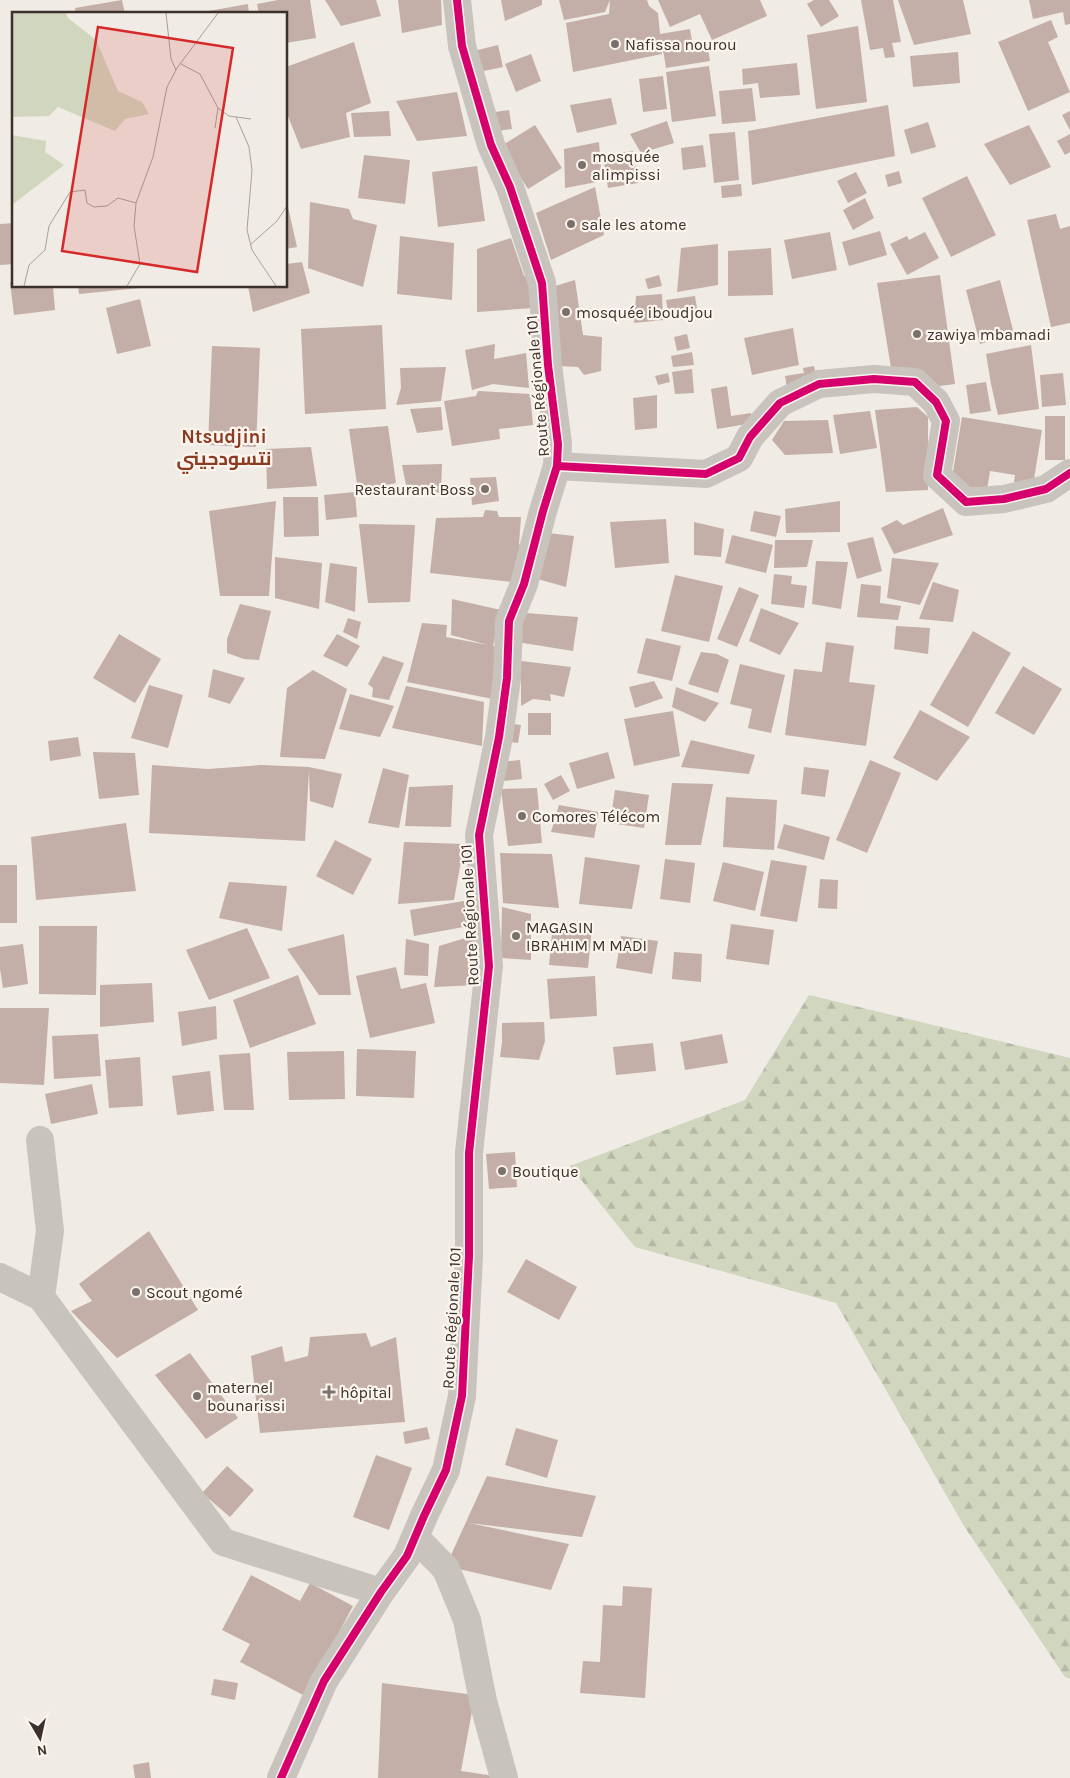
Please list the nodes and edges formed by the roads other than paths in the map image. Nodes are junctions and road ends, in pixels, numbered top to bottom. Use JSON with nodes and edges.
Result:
{"nodes":[{"id":1,"x":457,"y":0,"type":"edge"},
{"id":2,"x":557,"y":466,"type":"junction"},
{"id":3,"x":1070,"y":474,"type":"edge"},
{"id":4,"x":40,"y":1140,"type":"dead end"},
{"id":5,"x":0,"y":1278,"type":"edge"},
{"id":6,"x":41,"y":1297,"type":"junction"},
{"id":7,"x":415,"y":1537,"type":"junction"},
{"id":8,"x":381,"y":1592,"type":"junction"},
{"id":9,"x":281,"y":1778,"type":"edge"},
{"id":10,"x":504,"y":1778,"type":"edge"}],
"edges":[{"from":1,"to":2,"type":"street","name":"Route Régionale 101"},
{"from":2,"to":3,"type":"street"},
{"from":2,"to":7,"type":"street","name":"Route Régionale 101"},
{"from":4,"to":6,"type":"street"},
{"from":5,"to":6,"type":"street"},
{"from":6,"to":8,"type":"street"},
{"from":7,"to":8,"type":"street","name":"Route Régionale 101"},
{"from":7,"to":10,"type":"street"},
{"from":8,"to":9,"type":"street","name":"Route Régionale 101"}]}
